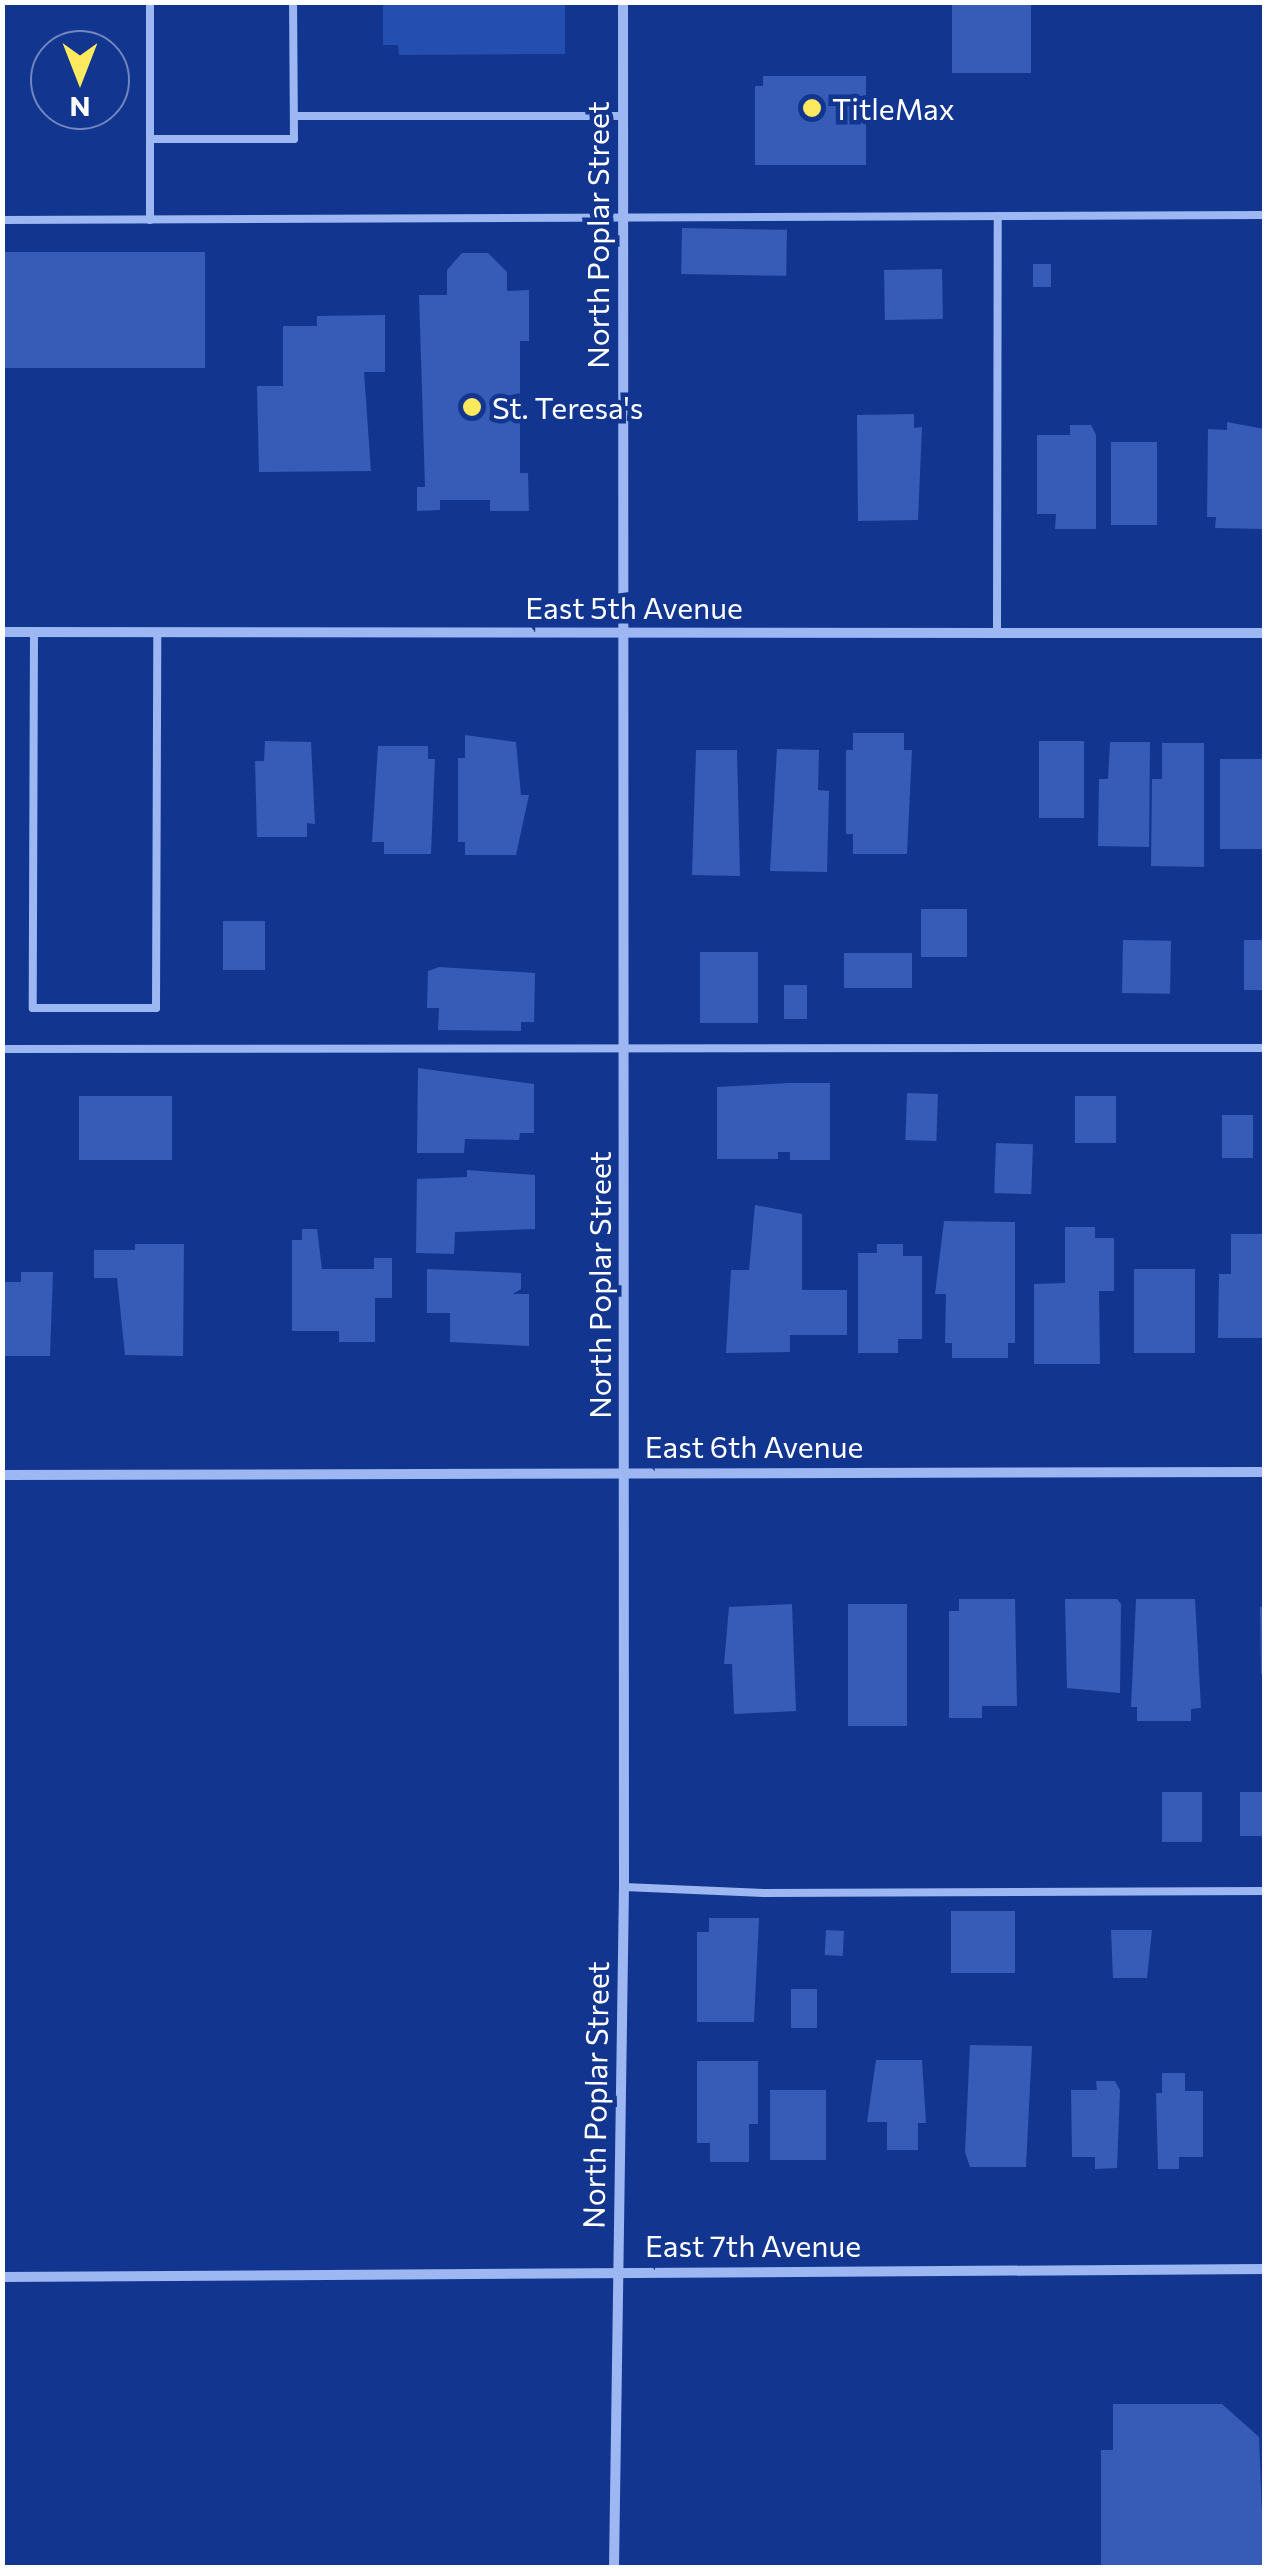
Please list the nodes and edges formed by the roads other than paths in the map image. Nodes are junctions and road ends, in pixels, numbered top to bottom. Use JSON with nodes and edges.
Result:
{"nodes":[{"id":1,"x":150,"y":2,"type":"edge"},
{"id":2,"x":293,"y":2,"type":"edge"},
{"id":3,"x":623,"y":2,"type":"edge"},
{"id":4,"x":294,"y":116,"type":"junction"},
{"id":5,"x":623,"y":116,"type":"junction"},
{"id":6,"x":150,"y":138,"type":"junction"},
{"id":7,"x":1264,"y":215,"type":"edge"},
{"id":8,"x":998,"y":216,"type":"junction"},
{"id":9,"x":622,"y":218,"type":"junction"},
{"id":10,"x":2,"y":220,"type":"edge"},
{"id":11,"x":150,"y":220,"type":"junction"},
{"id":12,"x":2,"y":632,"type":"edge"},
{"id":13,"x":34,"y":632,"type":"junction"},
{"id":14,"x":157,"y":632,"type":"junction"},
{"id":15,"x":622,"y":632,"type":"junction"},
{"id":16,"x":997,"y":633,"type":"junction"},
{"id":17,"x":1264,"y":633,"type":"edge"},
{"id":18,"x":622,"y":1047,"type":"junction"},
{"id":19,"x":1264,"y":1048,"type":"edge"},
{"id":20,"x":2,"y":1049,"type":"edge"},
{"id":21,"x":625,"y":1471,"type":"junction"},
{"id":22,"x":1264,"y":1472,"type":"edge"},
{"id":23,"x":2,"y":1475,"type":"edge"},
{"id":24,"x":624,"y":1887,"type":"junction"},
{"id":25,"x":1264,"y":1891,"type":"edge"},
{"id":26,"x":1264,"y":2268,"type":"edge"},
{"id":27,"x":618,"y":2270,"type":"junction"},
{"id":28,"x":2,"y":2277,"type":"edge"},
{"id":29,"x":614,"y":2568,"type":"edge"}],
"edges":[{"from":1,"to":6,"type":"lane"},
{"from":2,"to":4,"type":"lane"},
{"from":3,"to":5,"type":"street","name":"North Poplar Street"},
{"from":4,"to":5,"type":"lane"},
{"from":4,"to":6,"type":"lane"},
{"from":5,"to":9,"type":"street","name":"North Poplar Street"},
{"from":6,"to":11,"type":"lane"},
{"from":7,"to":8,"type":"lane"},
{"from":8,"to":9,"type":"lane"},
{"from":8,"to":16,"type":"lane"},
{"from":9,"to":11,"type":"lane"},
{"from":9,"to":15,"type":"street","name":"North Poplar Street"},
{"from":10,"to":11,"type":"lane"},
{"from":12,"to":13,"type":"street","name":"East 5th Avenue"},
{"from":13,"to":14,"type":"street","name":"East 5th Avenue"},
{"from":13,"to":14,"type":"lane"},
{"from":14,"to":15,"type":"street","name":"East 5th Avenue"},
{"from":15,"to":16,"type":"street","name":"East 5th Avenue"},
{"from":15,"to":18,"type":"street","name":"North Poplar Street"},
{"from":16,"to":17,"type":"street","name":"East 5th Avenue"},
{"from":18,"to":19,"type":"lane"},
{"from":18,"to":20,"type":"lane"},
{"from":18,"to":21,"type":"street","name":"North Poplar Street"},
{"from":21,"to":22,"type":"street","name":"East 6th Avenue"},
{"from":21,"to":23,"type":"street","name":"East 6th Avenue"},
{"from":21,"to":24,"type":"street","name":"North Poplar Street"},
{"from":24,"to":25,"type":"lane"},
{"from":24,"to":27,"type":"street","name":"North Poplar Street"},
{"from":26,"to":27,"type":"street","name":"East 7th Avenue"},
{"from":27,"to":28,"type":"street","name":"East 7th Avenue"},
{"from":27,"to":29,"type":"street","name":"North Poplar Street"}]}
